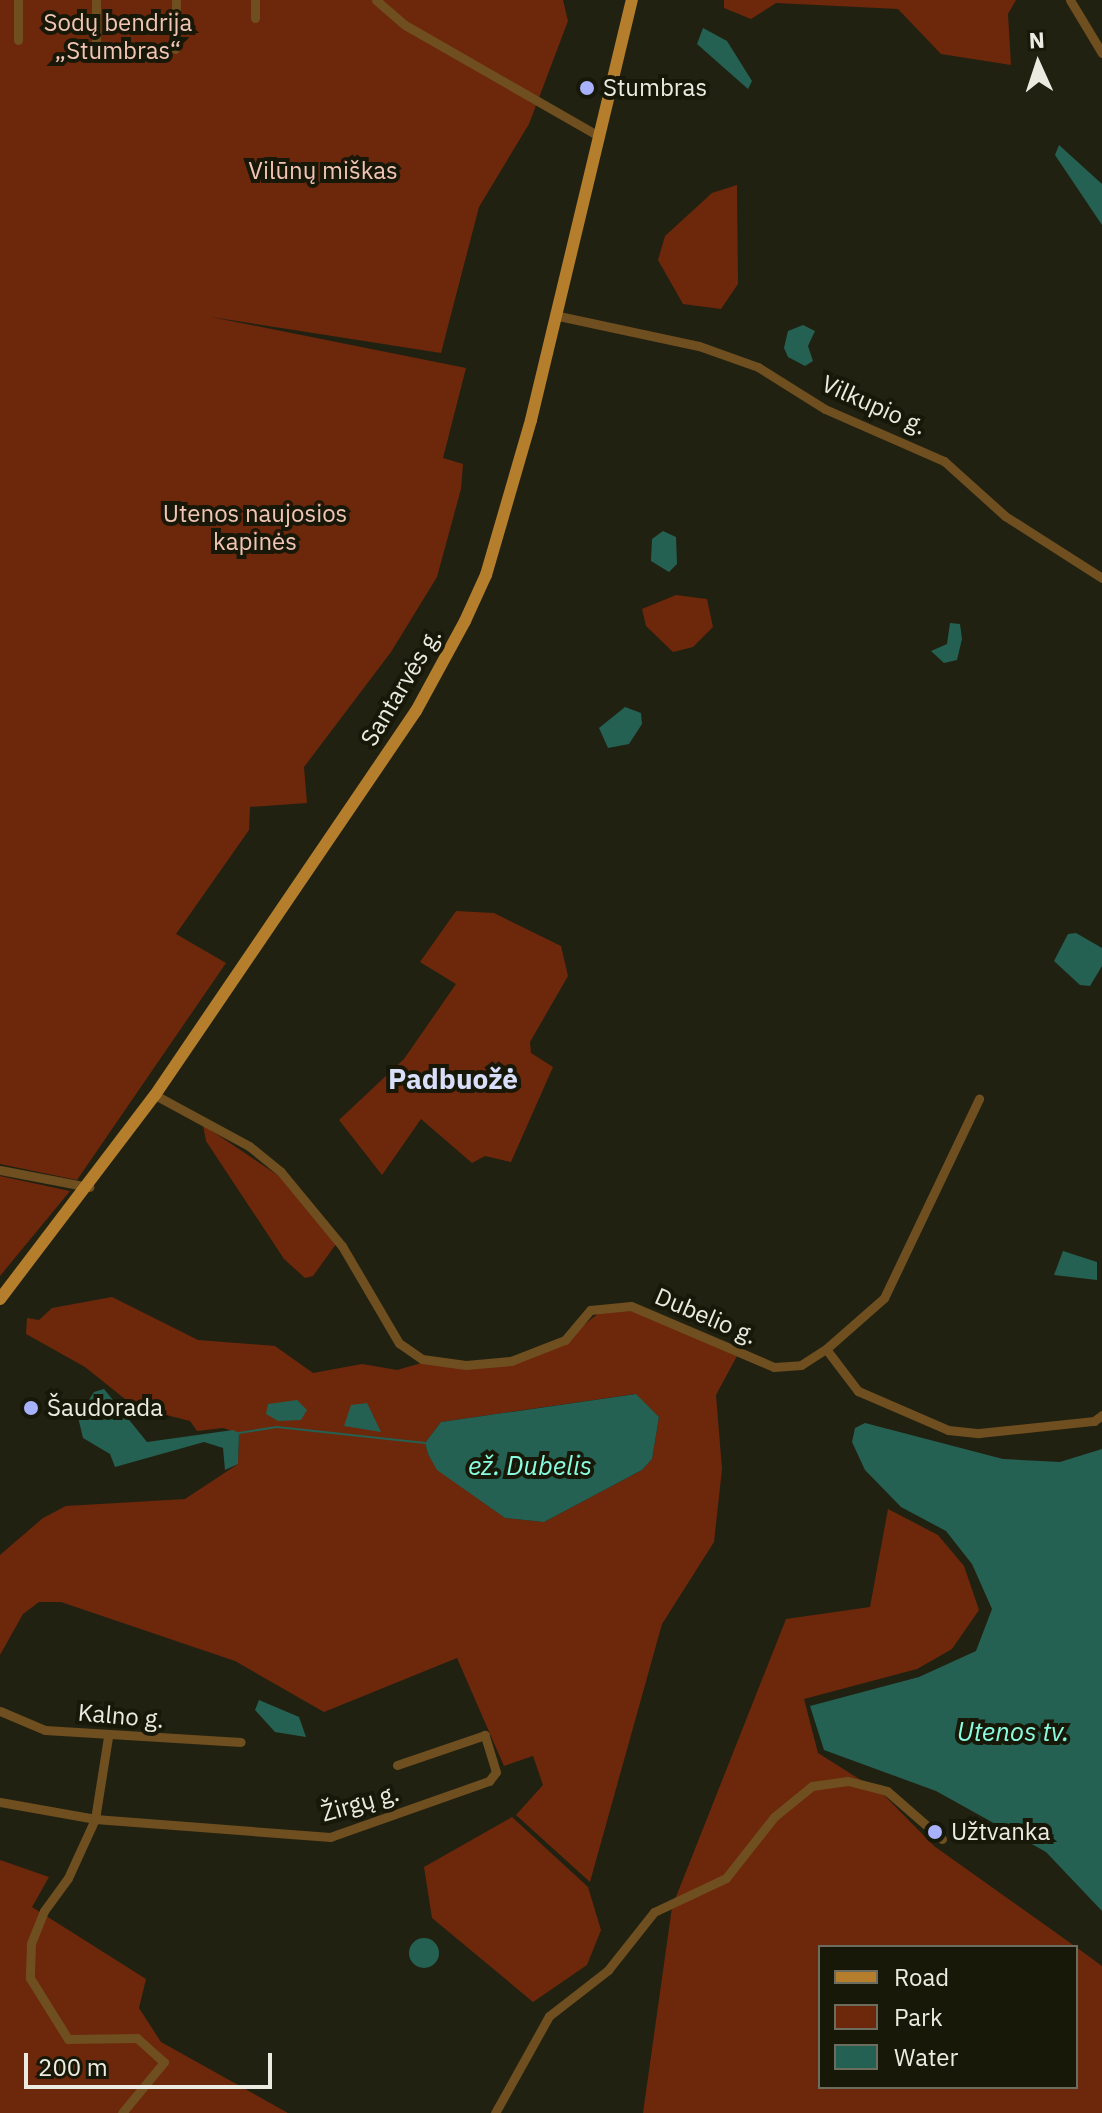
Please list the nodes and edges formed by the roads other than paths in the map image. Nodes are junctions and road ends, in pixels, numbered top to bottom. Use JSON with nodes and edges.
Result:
{"nodes":[{"id":1,"x":18,"y":0,"type":"edge"},
{"id":2,"x":96,"y":0,"type":"edge"},
{"id":3,"x":176,"y":0,"type":"edge"},
{"id":4,"x":255,"y":0,"type":"edge"},
{"id":5,"x":376,"y":0,"type":"edge"},
{"id":6,"x":632,"y":0,"type":"edge"},
{"id":7,"x":1070,"y":0,"type":"edge"},
{"id":8,"x":255,"y":18,"type":"dead end"},
{"id":9,"x":18,"y":40,"type":"dead end"},
{"id":10,"x":175,"y":49,"type":"dead end"},
{"id":11,"x":1102,"y":53,"type":"edge"},
{"id":12,"x":96,"y":56,"type":"dead end"},
{"id":13,"x":599,"y":136,"type":"junction"},
{"id":14,"x":554,"y":315,"type":"junction"},
{"id":15,"x":1102,"y":578,"type":"edge"},
{"id":16,"x":155,"y":1095,"type":"junction"},
{"id":17,"x":979,"y":1099,"type":"dead end"},
{"id":18,"x":0,"y":1170,"type":"edge"},
{"id":19,"x":89,"y":1187,"type":"junction"},
{"id":20,"x":0,"y":1299,"type":"edge"},
{"id":21,"x":826,"y":1349,"type":"junction"},
{"id":22,"x":1102,"y":1415,"type":"edge"},
{"id":23,"x":0,"y":1711,"type":"edge"},
{"id":24,"x":108,"y":1737,"type":"junction"},
{"id":25,"x":241,"y":1742,"type":"dead end"},
{"id":26,"x":397,"y":1765,"type":"dead end"},
{"id":27,"x":0,"y":1802,"type":"edge"},
{"id":28,"x":95,"y":1819,"type":"junction"},
{"id":29,"x":942,"y":1839,"type":"dead end"},
{"id":30,"x":122,"y":2113,"type":"edge"},
{"id":31,"x":495,"y":2113,"type":"edge"}],
"edges":[{"from":1,"to":9,"type":"street"},
{"from":2,"to":12,"type":"street"},
{"from":3,"to":10,"type":"street"},
{"from":4,"to":8,"type":"street"},
{"from":5,"to":13,"type":"street"},
{"from":6,"to":13,"type":"main road","name":"Santarvės g."},
{"from":7,"to":11,"type":"street"},
{"from":13,"to":14,"type":"main road","name":"Santarvės g."},
{"from":14,"to":15,"type":"street","name":"Vilkupio g."},
{"from":14,"to":16,"type":"main road","name":"Santarvės g."},
{"from":16,"to":19,"type":"main road","name":"Santarvės g."},
{"from":16,"to":21,"type":"street","name":"Dubelio g."},
{"from":17,"to":21,"type":"street","name":"Dubelio g."},
{"from":18,"to":19,"type":"street"},
{"from":19,"to":20,"type":"main road","name":"Santarvės g."},
{"from":21,"to":22,"type":"street"},
{"from":23,"to":24,"type":"street","name":"Kalno g."},
{"from":24,"to":25,"type":"street","name":"Kalno g."},
{"from":24,"to":28,"type":"street"},
{"from":26,"to":28,"type":"street","name":"Žirgų g."},
{"from":27,"to":28,"type":"street","name":"Žirgų g."},
{"from":28,"to":30,"type":"street"},
{"from":29,"to":31,"type":"street"}]}
